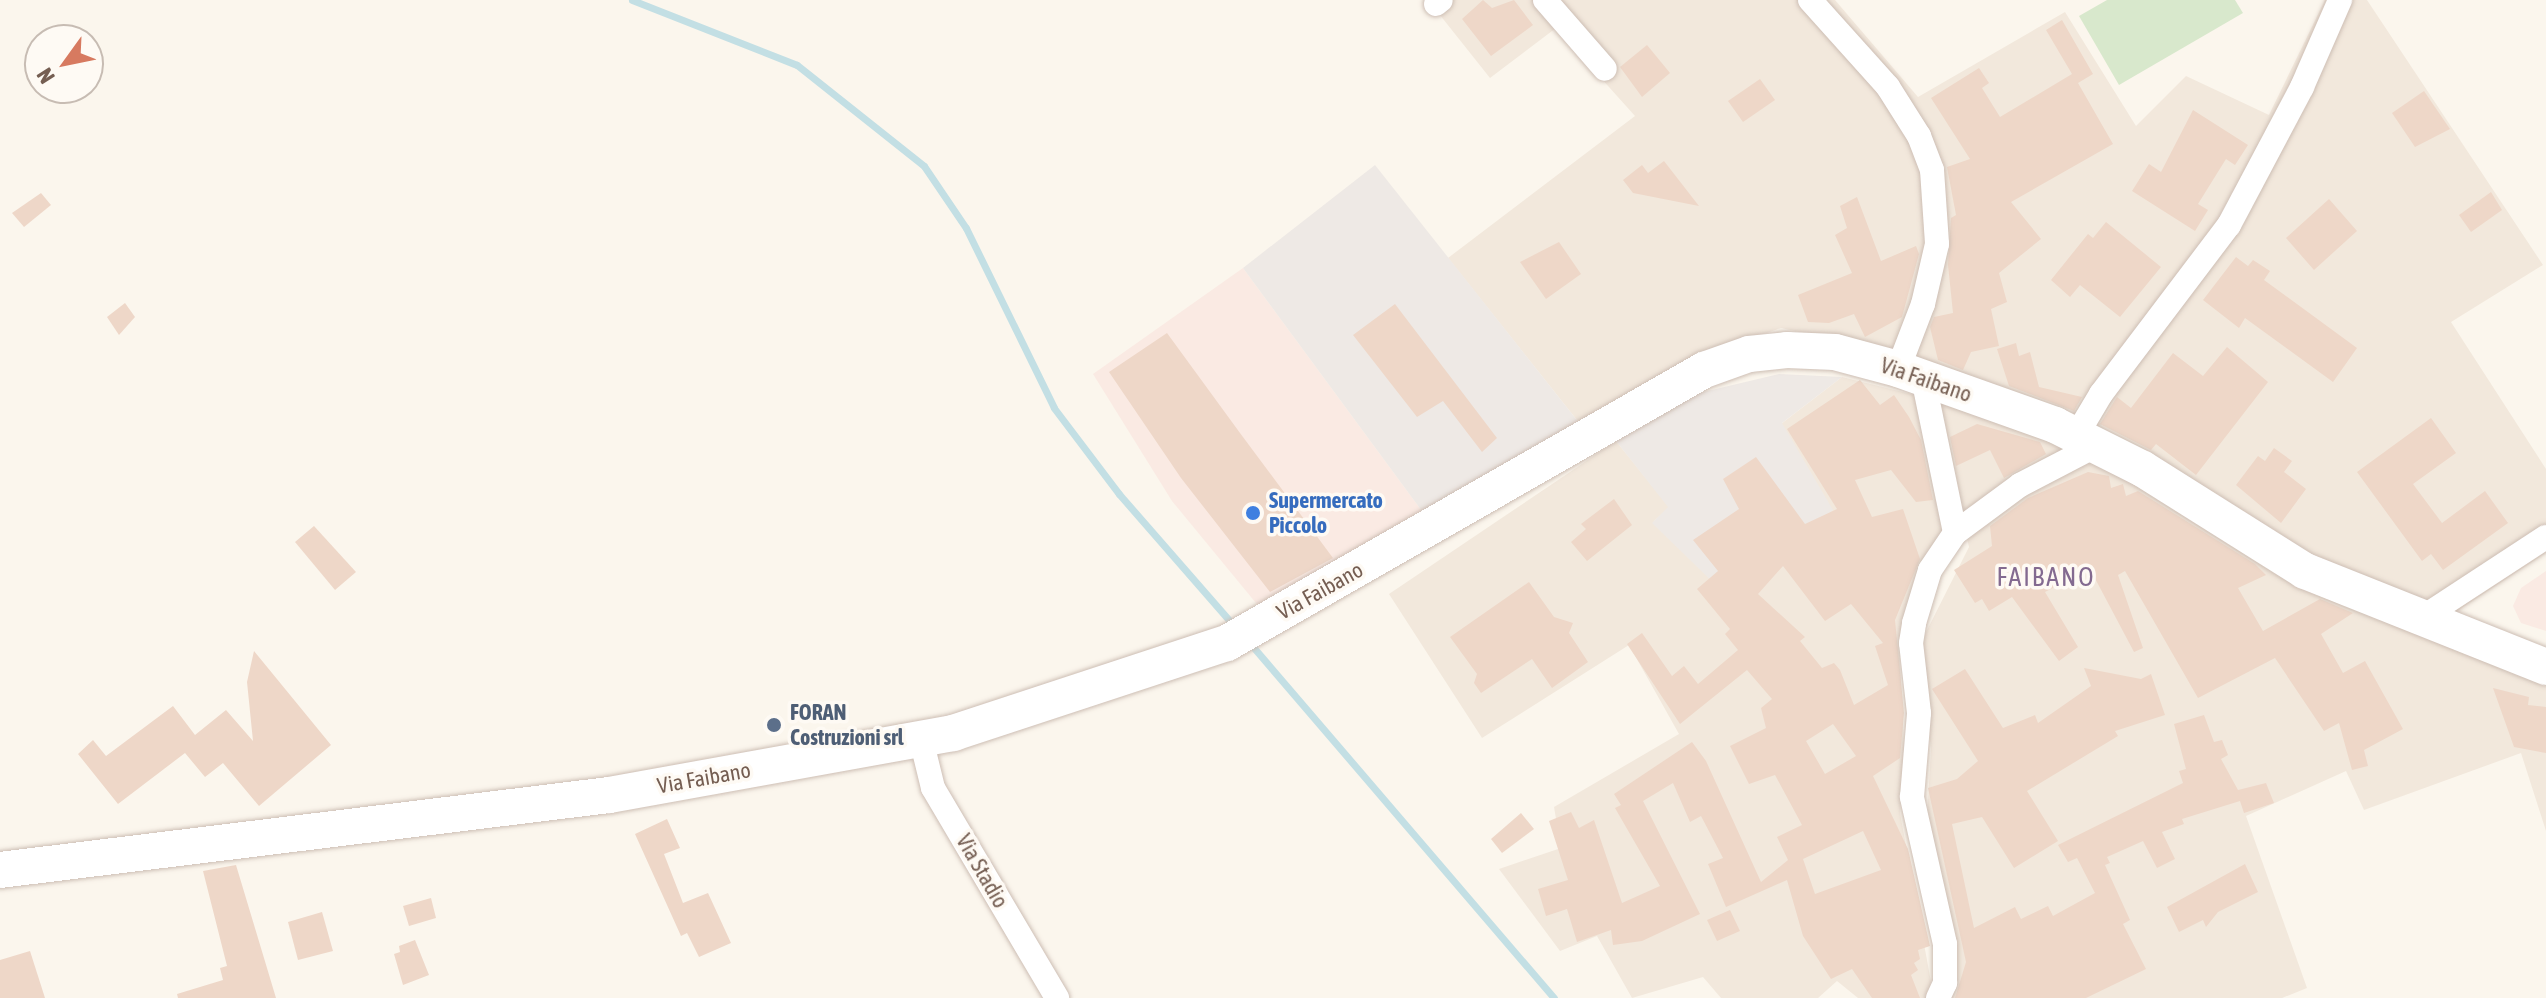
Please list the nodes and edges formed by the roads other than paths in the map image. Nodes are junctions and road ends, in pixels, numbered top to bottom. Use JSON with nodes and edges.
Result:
{"nodes":[{"id":1,"x":1545,"y":0,"type":"edge"},
{"id":2,"x":1810,"y":0,"type":"edge"},
{"id":3,"x":2340,"y":0,"type":"edge"},
{"id":4,"x":1605,"y":69,"type":"dead end"},
{"id":5,"x":1910,"y":373,"type":"junction"},
{"id":6,"x":2087,"y":440,"type":"junction"},
{"id":7,"x":1955,"y":533,"type":"junction"},
{"id":8,"x":2546,"y":537,"type":"edge"},
{"id":9,"x":2422,"y":618,"type":"junction"},
{"id":10,"x":2546,"y":667,"type":"edge"},
{"id":11,"x":921,"y":739,"type":"junction"},
{"id":12,"x":0,"y":870,"type":"edge"},
{"id":13,"x":1057,"y":998,"type":"edge"},
{"id":14,"x":1938,"y":998,"type":"edge"}],
"edges":[{"from":1,"to":4,"type":"street"},
{"from":2,"to":5,"type":"street"},
{"from":3,"to":6,"type":"street"},
{"from":5,"to":6,"type":"street","name":"Via Faibano"},
{"from":5,"to":7,"type":"street"},
{"from":5,"to":11,"type":"street","name":"Via Faibano"},
{"from":6,"to":7,"type":"street"},
{"from":6,"to":9,"type":"street","name":"Via Faibano"},
{"from":7,"to":14,"type":"street"},
{"from":8,"to":9,"type":"street"},
{"from":9,"to":10,"type":"street","name":"Via Faibano"},
{"from":11,"to":12,"type":"street","name":"Via Faibano"},
{"from":11,"to":13,"type":"street","name":"Via Stadio"}]}
